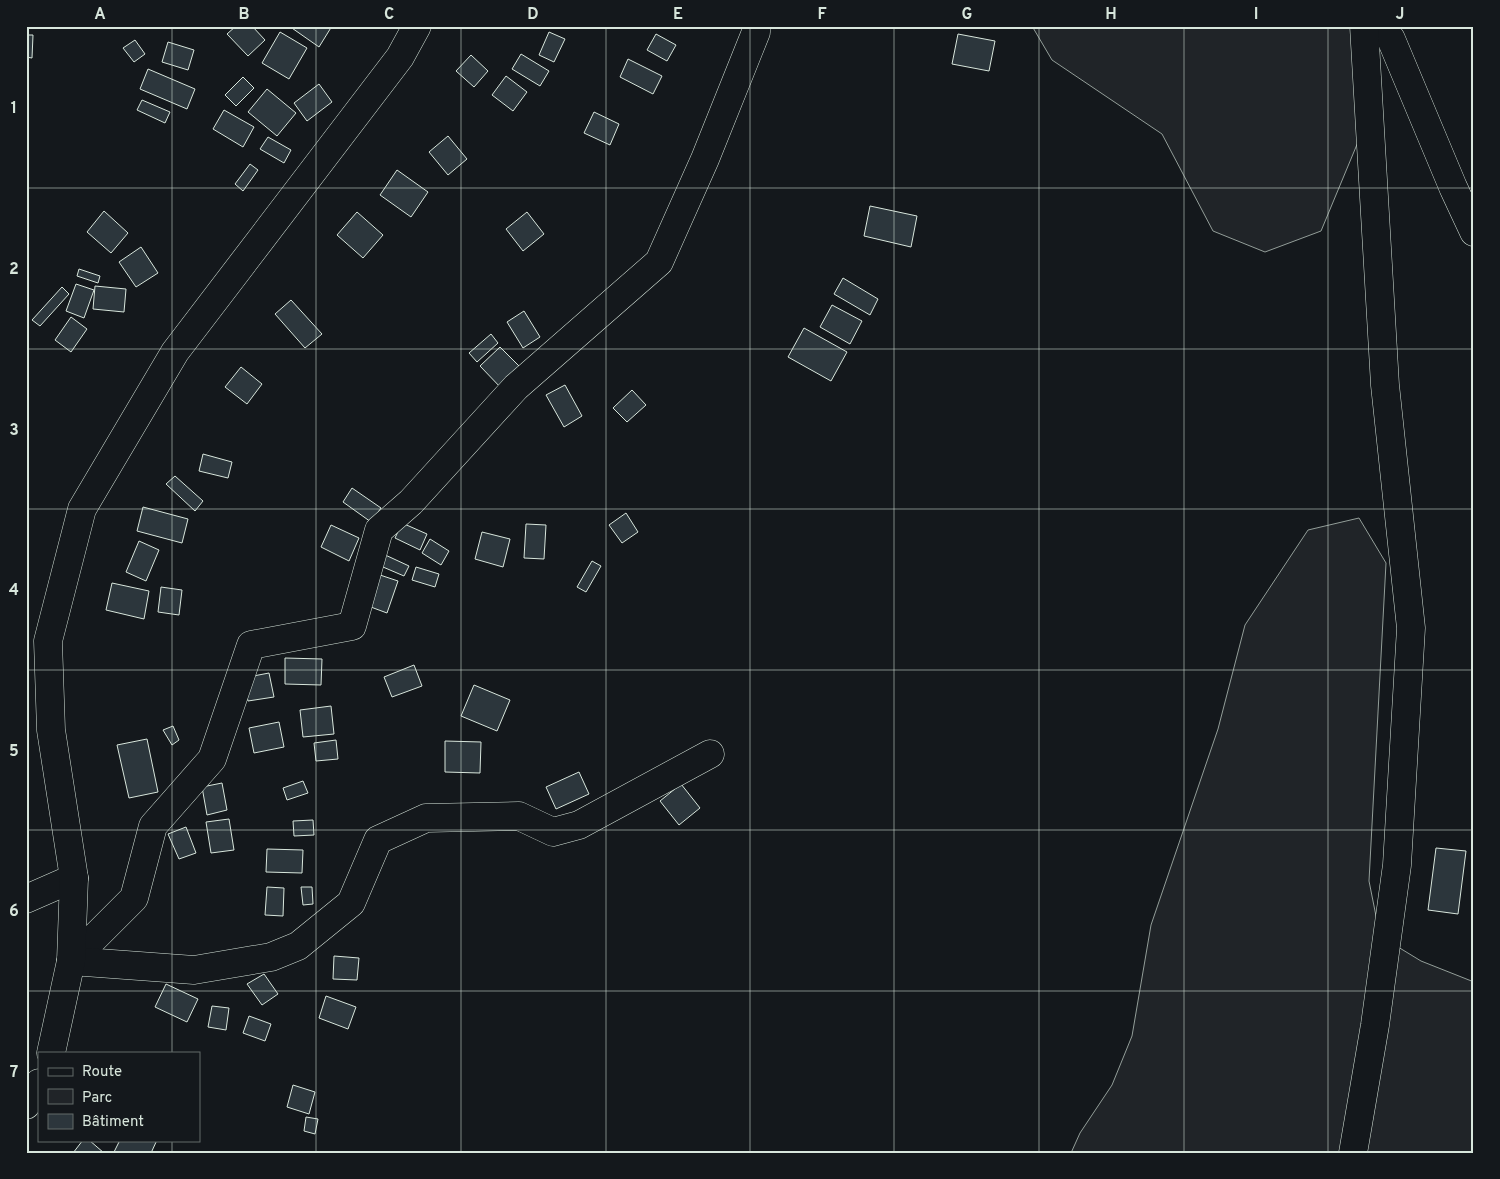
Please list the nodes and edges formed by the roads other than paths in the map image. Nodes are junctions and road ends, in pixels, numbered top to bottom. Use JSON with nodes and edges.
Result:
{"nodes":[{"id":1,"x":417,"y":26,"type":"edge"},
{"id":2,"x":756,"y":26,"type":"edge"},
{"id":3,"x":1364,"y":26,"type":"edge"},
{"id":4,"x":1382,"y":26,"type":"edge"},
{"id":5,"x":1474,"y":232,"type":"edge"},
{"id":6,"x":710,"y":754,"type":"dead end"},
{"id":7,"x":74,"y":878,"type":"junction"},
{"id":8,"x":26,"y":899,"type":"edge"},
{"id":9,"x":70,"y":962,"type":"junction"},
{"id":10,"x":51,"y":1052,"type":"edge"},
{"id":11,"x":38,"y":1085,"type":"edge"},
{"id":12,"x":26,"y":1105,"type":"edge"},
{"id":13,"x":1353,"y":1153,"type":"edge"}],
"edges":[{"from":1,"to":7,"type":"main road"},
{"from":2,"to":9,"type":"main road"},
{"from":3,"to":13,"type":"main road"},
{"from":4,"to":5,"type":"main road"},
{"from":6,"to":9,"type":"main road"},
{"from":7,"to":8,"type":"main road"},
{"from":7,"to":9,"type":"main road"},
{"from":9,"to":10,"type":"main road"},
{"from":11,"to":12,"type":"main road"}]}
